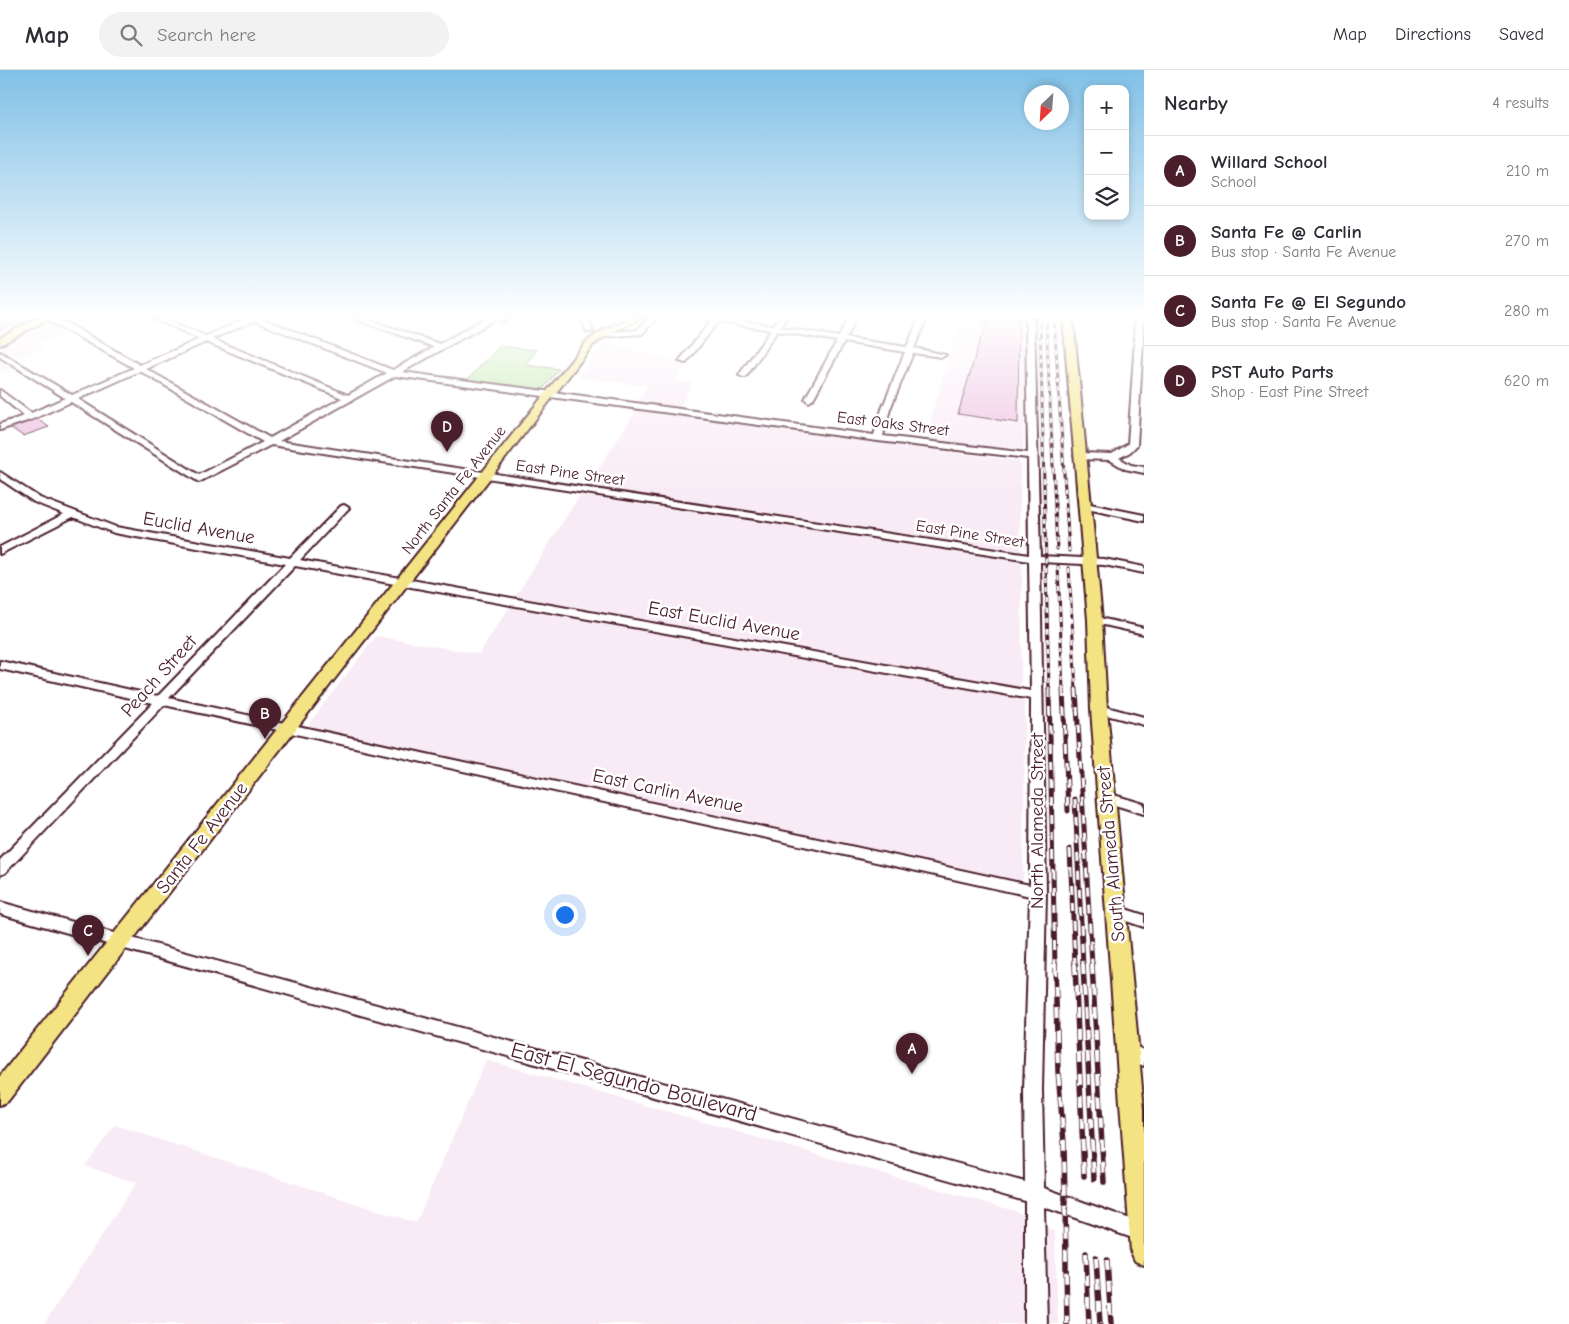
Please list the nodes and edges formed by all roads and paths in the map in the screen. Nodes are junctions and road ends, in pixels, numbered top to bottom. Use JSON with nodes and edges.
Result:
{"nodes":[{"id":1,"x":35,"y":377,"type":"edge"},
{"id":2,"x":120,"y":377,"type":"edge"},
{"id":3,"x":154,"y":377,"type":"edge"},
{"id":4,"x":295,"y":377,"type":"edge"},
{"id":5,"x":388,"y":377,"type":"edge"},
{"id":6,"x":420,"y":377,"type":"edge"},
{"id":7,"x":564,"y":377,"type":"edge"},
{"id":8,"x":821,"y":377,"type":"edge"},
{"id":9,"x":899,"y":377,"type":"edge"},
{"id":10,"x":1031,"y":377,"type":"edge"},
{"id":11,"x":1073,"y":377,"type":"edge"},
{"id":12,"x":1137,"y":377,"type":"edge"},
{"id":13,"x":0,"y":392,"type":"edge"},
{"id":14,"x":551,"y":394,"type":"junction"},
{"id":15,"x":348,"y":398,"type":"junction"},
{"id":16,"x":70,"y":399,"type":"junction"},
{"id":17,"x":809,"y":399,"type":"dead end"},
{"id":18,"x":30,"y":417,"type":"junction"},
{"id":19,"x":0,"y":426,"type":"edge"},
{"id":20,"x":878,"y":438,"type":"junction"},
{"id":21,"x":270,"y":442,"type":"junction"},
{"id":22,"x":1032,"y":456,"type":"junction"},
{"id":23,"x":1079,"y":456,"type":"junction"},
{"id":24,"x":1113,"y":458,"type":"junction"},
{"id":25,"x":1144,"y":470,"type":"edge"},
{"id":26,"x":0,"y":475,"type":"edge"},
{"id":27,"x":487,"y":476,"type":"junction"},
{"id":28,"x":1085,"y":506,"type":"junction"},
{"id":29,"x":344,"y":508,"type":"dead end"},
{"id":30,"x":72,"y":514,"type":"junction"},
{"id":31,"x":1144,"y":518,"type":"edge"},
{"id":32,"x":0,"y":552,"type":"edge"},
{"id":33,"x":1034,"y":559,"type":"junction"},
{"id":34,"x":1088,"y":560,"type":"junction"},
{"id":35,"x":293,"y":562,"type":"junction"},
{"id":36,"x":1144,"y":570,"type":"edge"},
{"id":37,"x":404,"y":582,"type":"junction"},
{"id":38,"x":1094,"y":620,"type":"junction"},
{"id":39,"x":1144,"y":632,"type":"edge"},
{"id":40,"x":0,"y":665,"type":"edge"},
{"id":41,"x":1037,"y":696,"type":"junction"},
{"id":42,"x":161,"y":700,"type":"junction"},
{"id":43,"x":1099,"y":709,"type":"junction"},
{"id":44,"x":1144,"y":720,"type":"edge"},
{"id":45,"x":289,"y":729,"type":"junction"},
{"id":46,"x":1108,"y":798,"type":"junction"},
{"id":47,"x":1144,"y":809,"type":"edge"},
{"id":48,"x":0,"y":869,"type":"edge"},
{"id":49,"x":1038,"y":892,"type":"junction"},
{"id":50,"x":0,"y":908,"type":"edge"},
{"id":51,"x":1116,"y":912,"type":"junction"},
{"id":52,"x":1144,"y":921,"type":"edge"},
{"id":53,"x":121,"y":942,"type":"junction"},
{"id":54,"x":1136,"y":1055,"type":"edge"},
{"id":55,"x":0,"y":1094,"type":"edge"},
{"id":56,"x":1035,"y":1194,"type":"junction"},
{"id":57,"x":1143,"y":1240,"type":"edge"},
{"id":58,"x":1036,"y":1324,"type":"edge"}],
"edges":[{"from":1,"to":16,"type":"street"},
{"from":2,"to":16,"type":"street"},
{"from":3,"to":21,"type":"street","name":"East Pine Street"},
{"from":4,"to":15,"type":"street"},
{"from":5,"to":15,"type":"street"},
{"from":6,"to":14,"type":"street","name":"East Oaks Street"},
{"from":7,"to":14,"type":"main road","name":"North Santa Fe Avenue"},
{"from":8,"to":17,"type":"street"},
{"from":9,"to":20,"type":"street"},
{"from":10,"to":22,"type":"street","name":"North Alameda Street"},
{"from":11,"to":23,"type":"main road"},
{"from":12,"to":24,"type":"street"},
{"from":13,"to":18,"type":"street"},
{"from":14,"to":20,"type":"street","name":"East Oaks Street"},
{"from":14,"to":27,"type":"main road","name":"North Santa Fe Avenue"},
{"from":15,"to":21,"type":"street"},
{"from":16,"to":18,"type":"street"},
{"from":16,"to":21,"type":"street"},
{"from":18,"to":19,"type":"street"},
{"from":20,"to":22,"type":"street","name":"East Oaks Street"},
{"from":21,"to":27,"type":"street","name":"East Pine Street"},
{"from":22,"to":33,"type":"street","name":"North Alameda Street"},
{"from":23,"to":24,"type":"street"},
{"from":23,"to":28,"type":"main road","name":"South Alameda Street"},
{"from":24,"to":25,"type":"street"},
{"from":26,"to":30,"type":"street","name":"Euclid Avenue"},
{"from":27,"to":33,"type":"street","name":"East Pine Street"},
{"from":27,"to":37,"type":"main road","name":"North Santa Fe Avenue"},
{"from":28,"to":31,"type":"street"},
{"from":28,"to":34,"type":"main road","name":"South Alameda Street"},
{"from":29,"to":35,"type":"street","name":"Peach Street"},
{"from":30,"to":32,"type":"street"},
{"from":30,"to":35,"type":"street","name":"Euclid Avenue"},
{"from":33,"to":34,"type":"street","name":"East Pine Street"},
{"from":33,"to":41,"type":"street","name":"North Alameda Street"},
{"from":34,"to":36,"type":"street","name":"East Pine Street"},
{"from":34,"to":38,"type":"main road","name":"South Alameda Street"},
{"from":35,"to":37,"type":"street","name":"Euclid Avenue"},
{"from":35,"to":42,"type":"street","name":"Peach Street"},
{"from":37,"to":41,"type":"street","name":"East Euclid Avenue"},
{"from":37,"to":45,"type":"main road","name":"Santa Fe Avenue"},
{"from":38,"to":39,"type":"street"},
{"from":38,"to":43,"type":"main road","name":"South Alameda Street"},
{"from":40,"to":42,"type":"street","name":"East Carlin Avenue"},
{"from":41,"to":49,"type":"street","name":"North Alameda Street"},
{"from":42,"to":45,"type":"street","name":"East Carlin Avenue"},
{"from":42,"to":48,"type":"street","name":"Peach Street"},
{"from":43,"to":44,"type":"street"},
{"from":43,"to":46,"type":"main road","name":"South Alameda Street"},
{"from":45,"to":49,"type":"street","name":"East Carlin Avenue"},
{"from":45,"to":53,"type":"main road","name":"Santa Fe Avenue"},
{"from":46,"to":47,"type":"street"},
{"from":46,"to":51,"type":"main road","name":"South Alameda Street"},
{"from":49,"to":56,"type":"street","name":"North Alameda Street"},
{"from":50,"to":53,"type":"street","name":"East El Segundo Boulevard"},
{"from":51,"to":52,"type":"street"},
{"from":51,"to":54,"type":"main road","name":"South Alameda Street"},
{"from":53,"to":55,"type":"main road","name":"Santa Fe Avenue"},
{"from":53,"to":56,"type":"street","name":"East El Segundo Boulevard"},
{"from":54,"to":57,"type":"main road","name":"South Alameda Street"},
{"from":56,"to":57,"type":"street","name":"East El Segundo Boulevard"},
{"from":56,"to":58,"type":"street","name":"North Alameda Street"}]}
